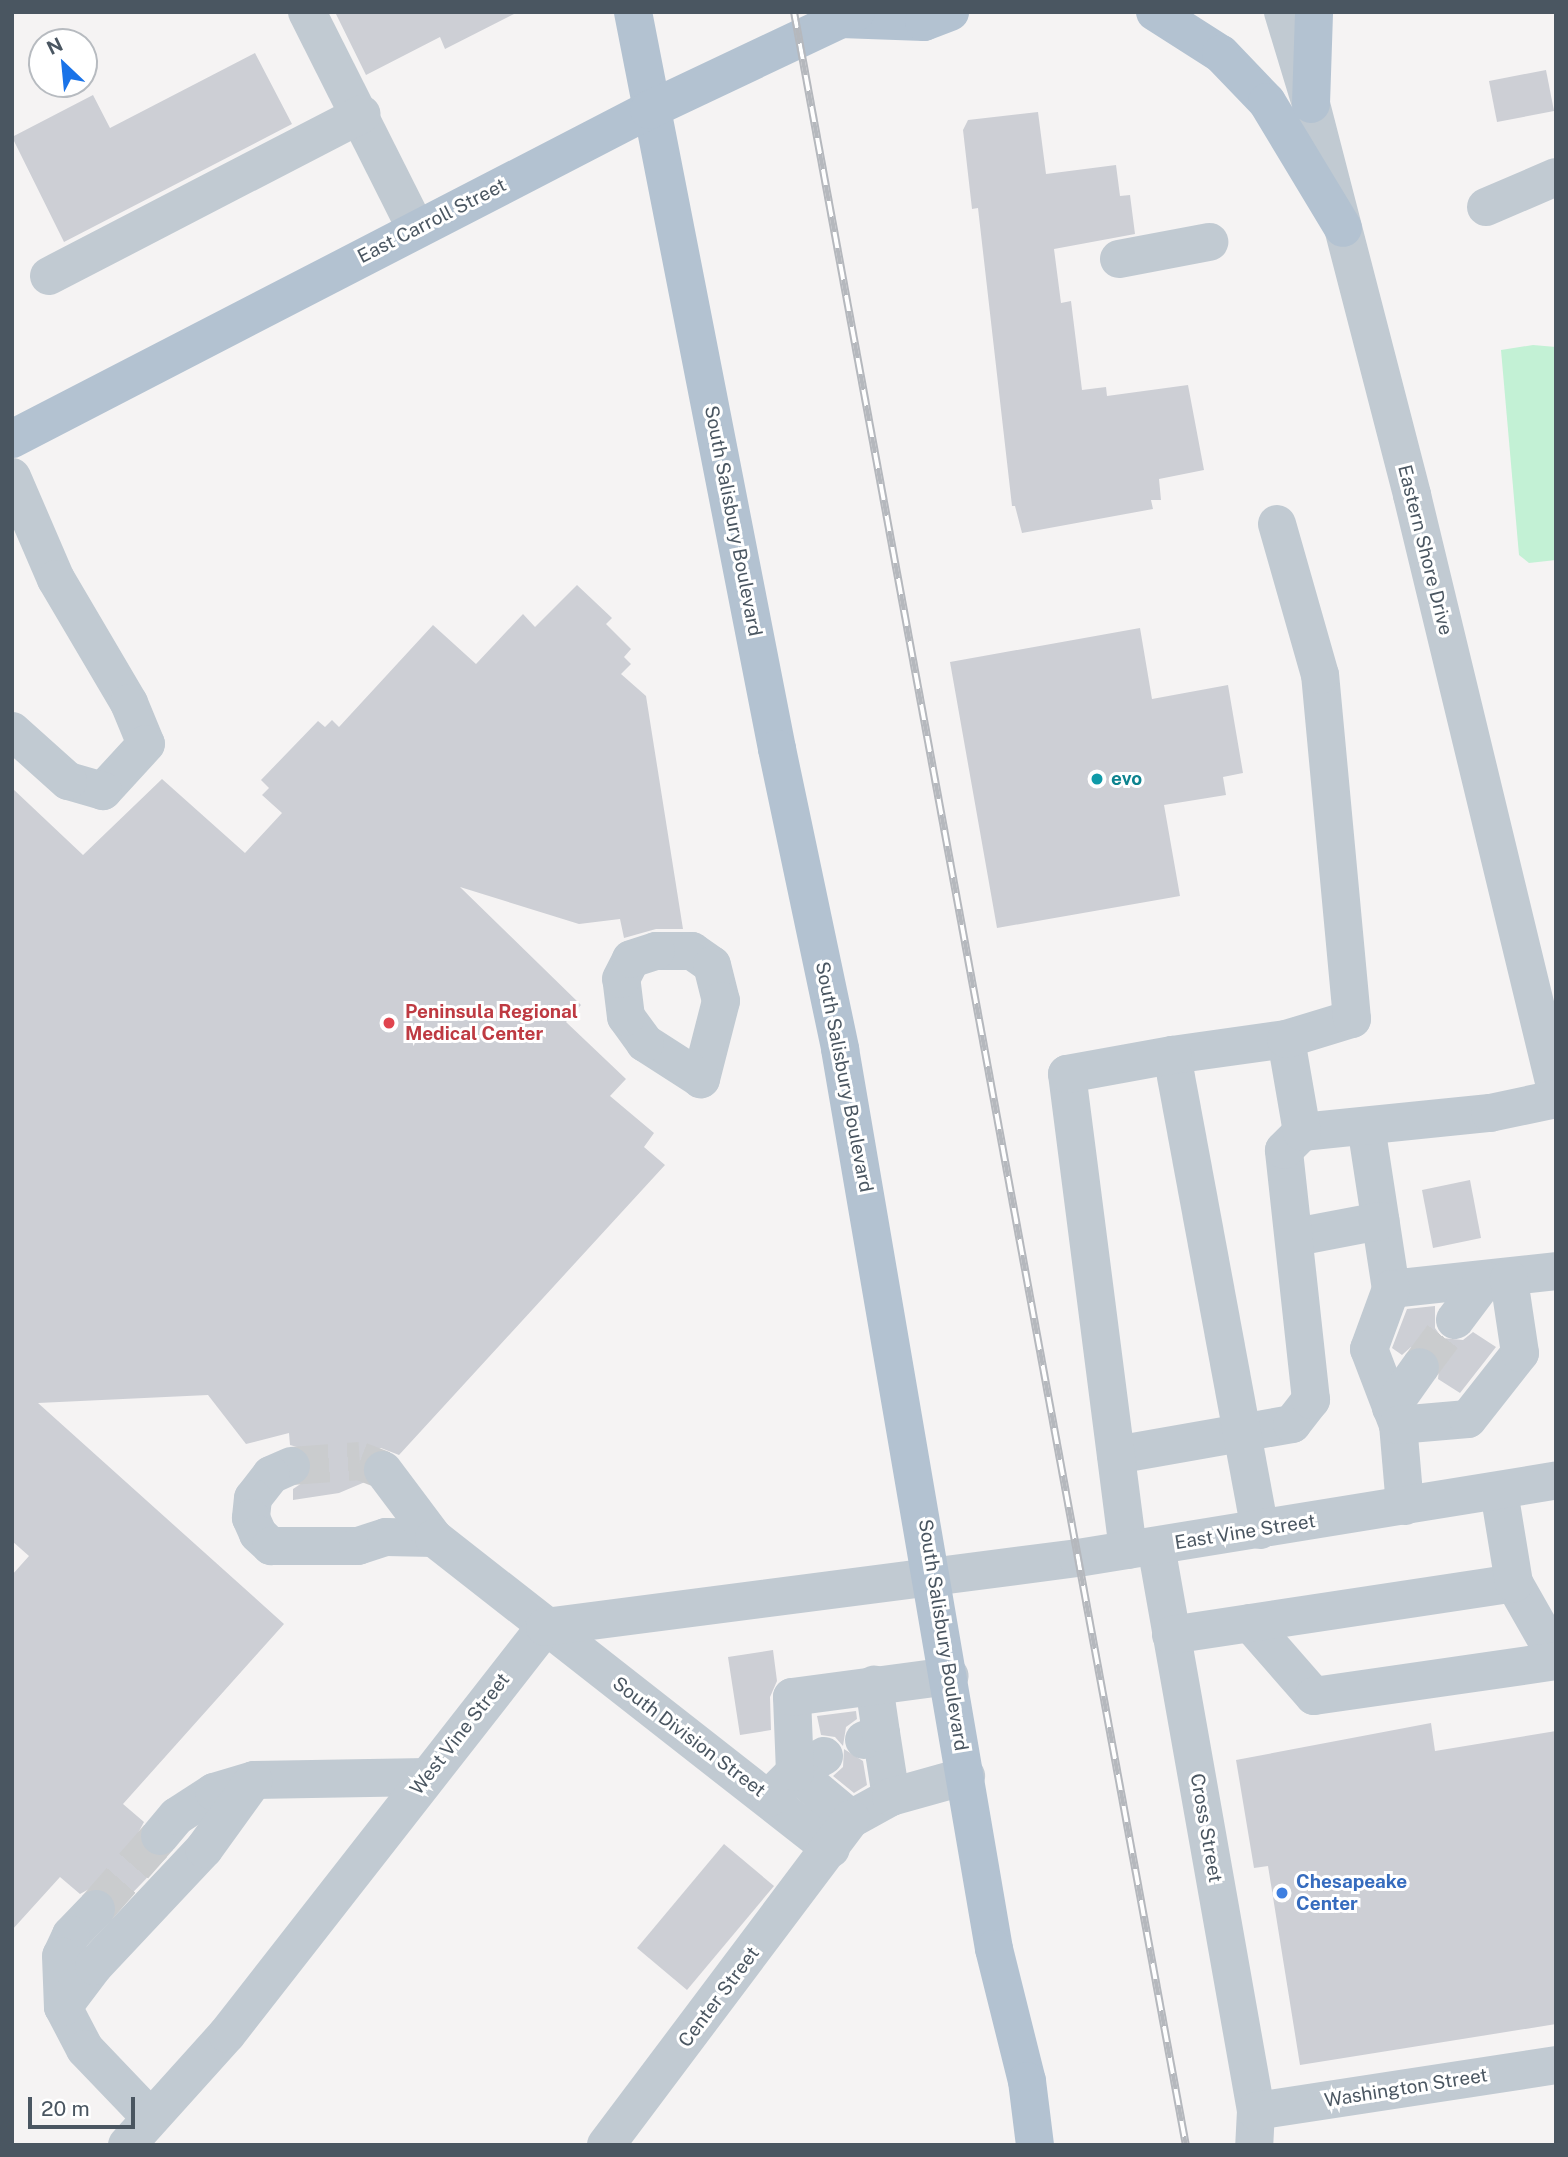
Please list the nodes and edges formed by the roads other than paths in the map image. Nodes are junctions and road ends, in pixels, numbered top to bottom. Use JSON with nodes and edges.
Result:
{"nodes":[{"id":1,"x":307,"y":12,"type":"edge"},
{"id":2,"x":633,"y":12,"type":"edge"},
{"id":3,"x":950,"y":12,"type":"edge"},
{"id":4,"x":1155,"y":12,"type":"edge"},
{"id":5,"x":1283,"y":12,"type":"edge"},
{"id":6,"x":1314,"y":12,"type":"edge"},
{"id":7,"x":846,"y":14,"type":"edge"},
{"id":8,"x":1311,"y":104,"type":"junction"},
{"id":9,"x":649,"y":110,"type":"junction"},
{"id":10,"x":362,"y":114,"type":"junction"},
{"id":11,"x":1556,"y":177,"type":"edge"},
{"id":12,"x":1486,"y":207,"type":"dead end"},
{"id":13,"x":1343,"y":228,"type":"junction"},
{"id":14,"x":416,"y":229,"type":"junction"},
{"id":15,"x":1209,"y":242,"type":"dead end"},
{"id":16,"x":1119,"y":259,"type":"dead end"},
{"id":17,"x":49,"y":276,"type":"dead end"},
{"id":18,"x":12,"y":439,"type":"edge"},
{"id":19,"x":12,"y":477,"type":"edge"},
{"id":20,"x":1277,"y":524,"type":"dead end"},
{"id":21,"x":12,"y":731,"type":"edge"},
{"id":22,"x":1286,"y":1039,"type":"junction"},
{"id":23,"x":1172,"y":1055,"type":"junction"},
{"id":24,"x":1556,"y":1090,"type":"edge"},
{"id":25,"x":1556,"y":1099,"type":"edge"},
{"id":26,"x":1366,"y":1126,"type":"junction"},
{"id":27,"x":1302,"y":1132,"type":"junction"},
{"id":28,"x":1380,"y":1221,"type":"junction"},
{"id":29,"x":1296,"y":1237,"type":"junction"},
{"id":30,"x":1556,"y":1271,"type":"edge"},
{"id":31,"x":1497,"y":1279,"type":"junction"},
{"id":32,"x":1391,"y":1289,"type":"junction"},
{"id":33,"x":1455,"y":1320,"type":"tunnel mouth"},
{"id":34,"x":1420,"y":1367,"type":"tunnel mouth"},
{"id":35,"x":1395,"y":1417,"type":"junction"},
{"id":36,"x":1243,"y":1433,"type":"junction"},
{"id":37,"x":1116,"y":1455,"type":"junction"},
{"id":38,"x":291,"y":1466,"type":"tunnel mouth"},
{"id":39,"x":383,"y":1470,"type":"tunnel mouth"},
{"id":40,"x":1556,"y":1481,"type":"edge"},
{"id":41,"x":1499,"y":1491,"type":"junction"},
{"id":42,"x":1405,"y":1506,"type":"junction"},
{"id":43,"x":1260,"y":1531,"type":"junction"},
{"id":44,"x":434,"y":1538,"type":"junction"},
{"id":45,"x":1142,"y":1548,"type":"junction"},
{"id":46,"x":934,"y":1577,"type":"junction"},
{"id":47,"x":1514,"y":1583,"type":"junction"},
{"id":48,"x":1250,"y":1623,"type":"junction"},
{"id":49,"x":545,"y":1627,"type":"junction"},
{"id":50,"x":1171,"y":1635,"type":"junction"},
{"id":51,"x":1556,"y":1659,"type":"edge"},
{"id":52,"x":950,"y":1676,"type":"junction"},
{"id":53,"x":874,"y":1685,"type":"junction"},
{"id":54,"x":796,"y":1775,"type":"junction"},
{"id":55,"x":966,"y":1776,"type":"junction"},
{"id":56,"x":427,"y":1777,"type":"junction"},
{"id":57,"x":254,"y":1780,"type":"junction"},
{"id":58,"x":891,"y":1797,"type":"junction"},
{"id":59,"x":841,"y":1834,"type":"junction"},
{"id":60,"x":160,"y":1836,"type":"tunnel mouth"},
{"id":61,"x":96,"y":1909,"type":"tunnel mouth"},
{"id":62,"x":63,"y":2007,"type":"junction"},
{"id":63,"x":1556,"y":2065,"type":"edge"},
{"id":64,"x":1255,"y":2128,"type":"edge"},
{"id":65,"x":139,"y":2131,"type":"edge"},
{"id":66,"x":606,"y":2145,"type":"edge"},
{"id":67,"x":1035,"y":2145,"type":"edge"}],
"edges":[{"from":1,"to":10,"type":"street"},
{"from":2,"to":9,"type":"main road","name":"South Salisbury Boulevard"},
{"from":3,"to":7,"type":"main road"},
{"from":4,"to":13,"type":"main road"},
{"from":5,"to":8,"type":"street","name":"Eastern Shore Drive"},
{"from":6,"to":8,"type":"main road"},
{"from":7,"to":9,"type":"main road","name":"East Carroll Street"},
{"from":8,"to":13,"type":"street","name":"Eastern Shore Drive"},
{"from":9,"to":14,"type":"main road","name":"East Carroll Street"},
{"from":9,"to":46,"type":"main road","name":"South Salisbury Boulevard"},
{"from":10,"to":14,"type":"street"},
{"from":10,"to":17,"type":"street"},
{"from":11,"to":12,"type":"street"},
{"from":13,"to":24,"type":"street","name":"Eastern Shore Drive"},
{"from":14,"to":18,"type":"main road","name":"East Carroll Street"},
{"from":15,"to":16,"type":"street"},
{"from":19,"to":21,"type":"street"},
{"from":20,"to":22,"type":"street"},
{"from":22,"to":23,"type":"street"},
{"from":22,"to":27,"type":"street"},
{"from":23,"to":36,"type":"street"},
{"from":23,"to":37,"type":"street","name":"Cross Street"},
{"from":25,"to":26,"type":"street"},
{"from":26,"to":27,"type":"street"},
{"from":26,"to":28,"type":"street"},
{"from":27,"to":29,"type":"street"},
{"from":28,"to":29,"type":"street"},
{"from":28,"to":32,"type":"street"},
{"from":29,"to":36,"type":"street"},
{"from":30,"to":31,"type":"street"},
{"from":31,"to":32,"type":"street"},
{"from":31,"to":33,"type":"street"},
{"from":31,"to":35,"type":"street"},
{"from":32,"to":35,"type":"street"},
{"from":34,"to":35,"type":"street"},
{"from":35,"to":42,"type":"street"},
{"from":36,"to":37,"type":"street"},
{"from":36,"to":43,"type":"street"},
{"from":37,"to":45,"type":"street","name":"Cross Street"},
{"from":38,"to":44,"type":"street"},
{"from":39,"to":44,"type":"street","name":"South Division Street"},
{"from":40,"to":41,"type":"street","name":"East Vine Street"},
{"from":41,"to":42,"type":"street","name":"East Vine Street"},
{"from":41,"to":47,"type":"street"},
{"from":42,"to":43,"type":"street","name":"East Vine Street"},
{"from":43,"to":45,"type":"street","name":"East Vine Street"},
{"from":44,"to":49,"type":"street","name":"South Division Street"},
{"from":45,"to":46,"type":"street","name":"East Vine Street"},
{"from":45,"to":50,"type":"street","name":"Cross Street"},
{"from":46,"to":49,"type":"street"},
{"from":46,"to":52,"type":"main road","name":"South Salisbury Boulevard"},
{"from":47,"to":48,"type":"street"},
{"from":47,"to":51,"type":"street"},
{"from":48,"to":50,"type":"street"},
{"from":48,"to":51,"type":"street"},
{"from":49,"to":54,"type":"street","name":"South Division Street"},
{"from":49,"to":56,"type":"street","name":"West Vine Street"},
{"from":50,"to":64,"type":"street","name":"Cross Street"},
{"from":52,"to":53,"type":"street"},
{"from":52,"to":55,"type":"main road","name":"South Salisbury Boulevard"},
{"from":53,"to":54,"type":"street"},
{"from":53,"to":58,"type":"street"},
{"from":54,"to":59,"type":"street","name":"South Division Street"},
{"from":55,"to":58,"type":"street"},
{"from":55,"to":67,"type":"main road","name":"South Salisbury Boulevard"},
{"from":56,"to":57,"type":"street"},
{"from":56,"to":65,"type":"street","name":"West Vine Street"},
{"from":57,"to":60,"type":"street"},
{"from":57,"to":62,"type":"street"},
{"from":58,"to":59,"type":"street"},
{"from":59,"to":66,"type":"street","name":"Center Street"},
{"from":61,"to":62,"type":"street"},
{"from":62,"to":65,"type":"street"},
{"from":63,"to":64,"type":"street","name":"Washington Street"}]}
